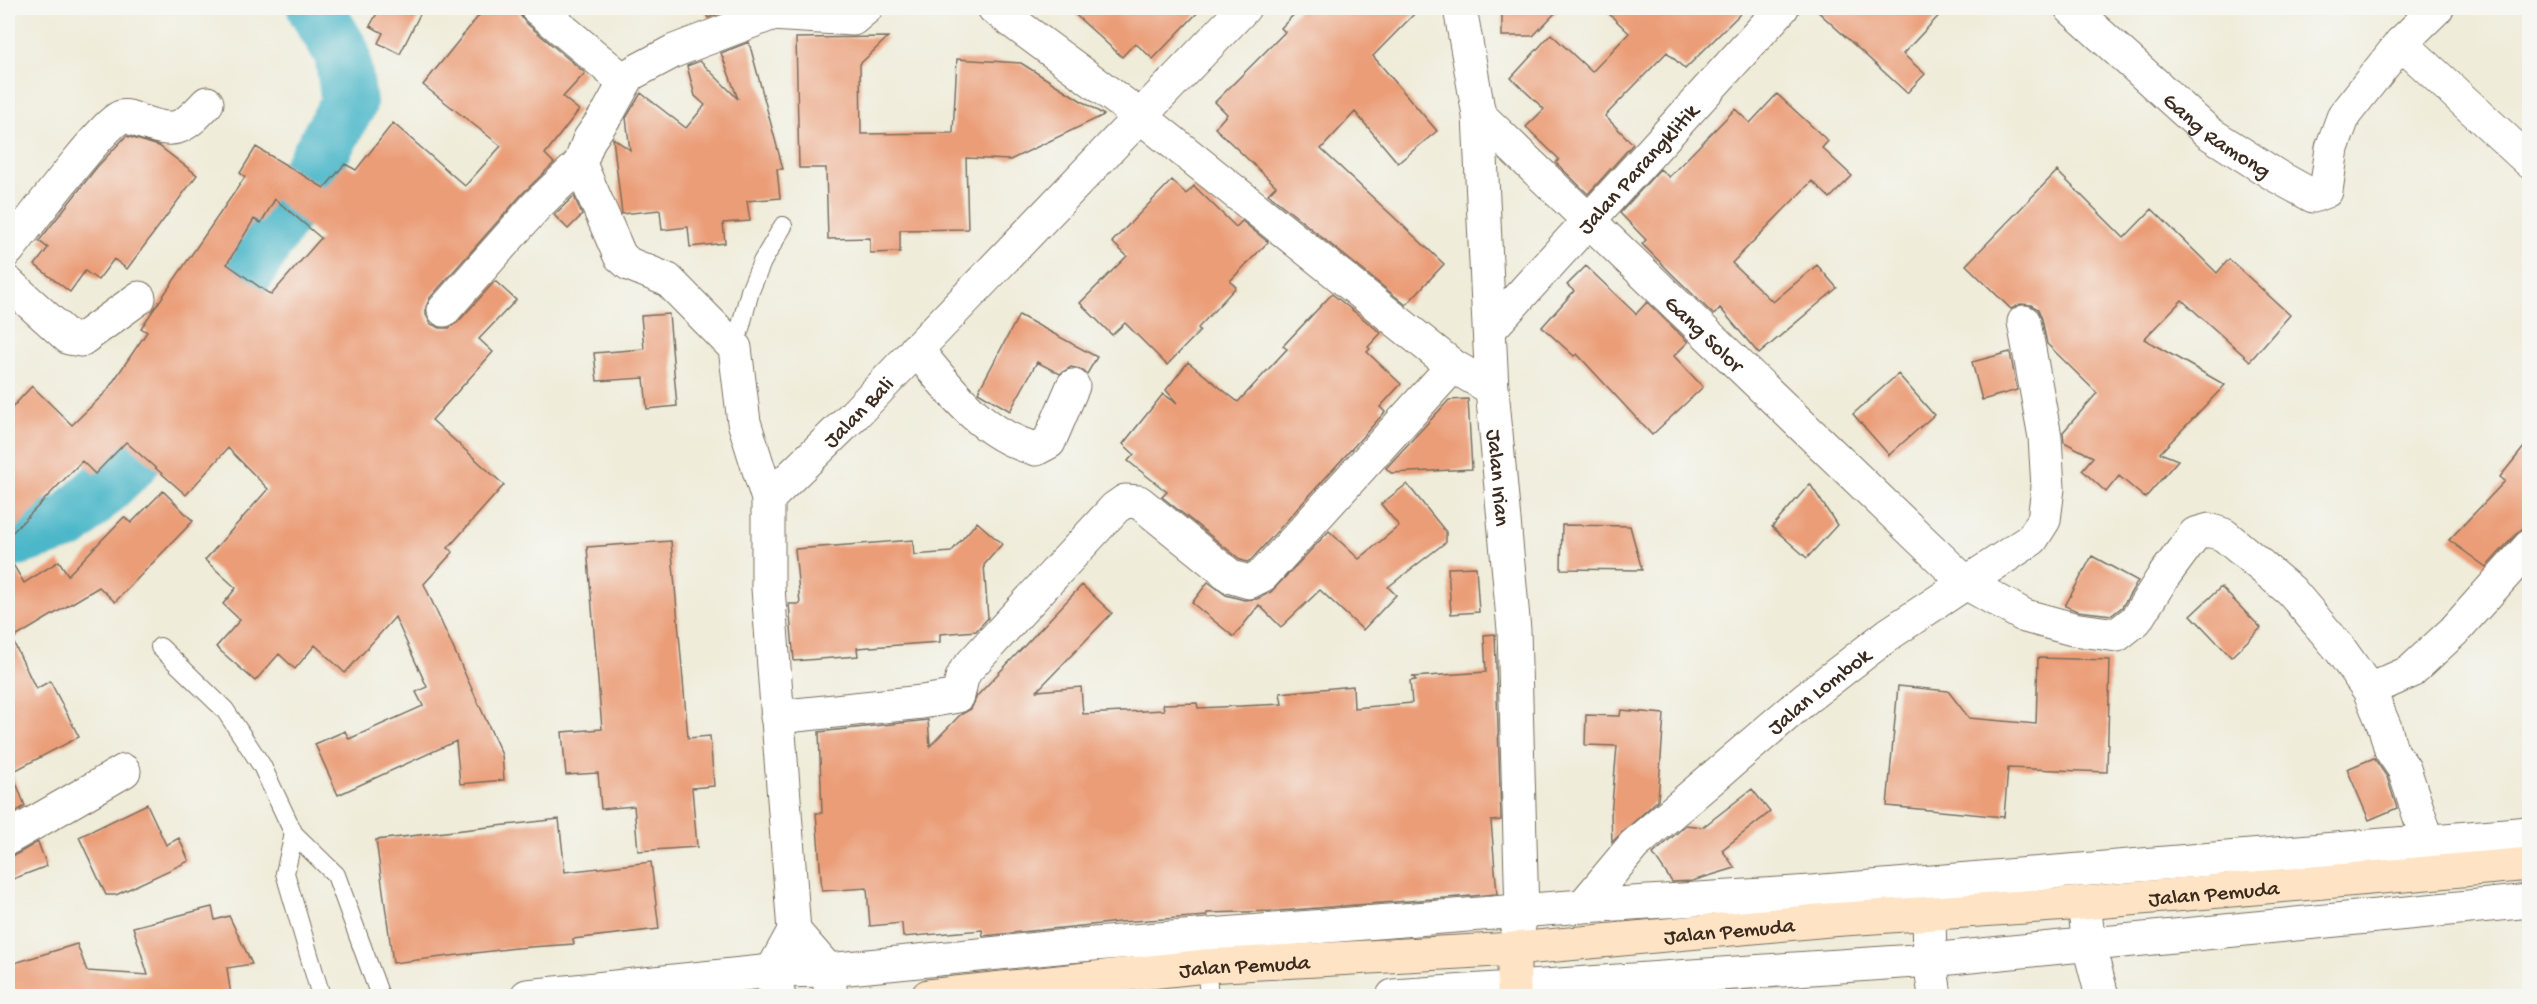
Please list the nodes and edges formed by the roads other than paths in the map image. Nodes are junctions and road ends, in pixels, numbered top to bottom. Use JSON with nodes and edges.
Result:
{"nodes":[{"id":1,"x":537,"y":8,"type":"edge"},
{"id":2,"x":866,"y":8,"type":"edge"},
{"id":3,"x":994,"y":8,"type":"edge"},
{"id":4,"x":1244,"y":8,"type":"edge"},
{"id":5,"x":1460,"y":8,"type":"edge"},
{"id":6,"x":1782,"y":8,"type":"edge"},
{"id":7,"x":2071,"y":8,"type":"edge"},
{"id":8,"x":2437,"y":8,"type":"edge"},
{"id":9,"x":769,"y":10,"type":"edge"},
{"id":10,"x":2401,"y":43,"type":"junction"},
{"id":11,"x":625,"y":82,"type":"junction"},
{"id":12,"x":207,"y":103,"type":"dead end"},
{"id":13,"x":1479,"y":115,"type":"junction"},
{"id":14,"x":1140,"y":116,"type":"junction"},
{"id":15,"x":2529,"y":162,"type":"edge"},
{"id":16,"x":580,"y":164,"type":"junction"},
{"id":17,"x":1587,"y":220,"type":"junction"},
{"id":18,"x":783,"y":226,"type":"dead end"},
{"id":19,"x":8,"y":250,"type":"edge"},
{"id":20,"x":8,"y":282,"type":"edge"},
{"id":21,"x":139,"y":298,"type":"dead end"},
{"id":22,"x":444,"y":310,"type":"dead end"},
{"id":23,"x":2024,"y":322,"type":"dead end"},
{"id":24,"x":1490,"y":329,"type":"junction"},
{"id":25,"x":735,"y":348,"type":"junction"},
{"id":26,"x":916,"y":349,"type":"junction"},
{"id":27,"x":1453,"y":366,"type":"junction"},
{"id":28,"x":1073,"y":386,"type":"dead end"},
{"id":29,"x":1492,"y":389,"type":"junction"},
{"id":30,"x":768,"y":499,"type":"junction"},
{"id":31,"x":2529,"y":546,"type":"edge"},
{"id":32,"x":1962,"y":579,"type":"junction"},
{"id":33,"x":160,"y":647,"type":"dead end"},
{"id":34,"x":2369,"y":690,"type":"junction"},
{"id":35,"x":777,"y":717,"type":"junction"},
{"id":36,"x":124,"y":771,"type":"dead end"},
{"id":37,"x":2529,"y":832,"type":"edge"},
{"id":38,"x":294,"y":834,"type":"junction"},
{"id":39,"x":8,"y":838,"type":"edge"},
{"id":40,"x":2429,"y":857,"type":"junction"},
{"id":41,"x":2529,"y":864,"type":"edge"},
{"id":42,"x":2529,"y":901,"type":"edge"},
{"id":43,"x":2084,"y":903,"type":"junction"},
{"id":44,"x":1583,"y":906,"type":"junction"},
{"id":45,"x":1522,"y":912,"type":"junction"},
{"id":46,"x":1929,"y":915,"type":"junction"},
{"id":47,"x":794,"y":931,"type":"junction"},
{"id":48,"x":2089,"y":945,"type":"junction"},
{"id":49,"x":1514,"y":949,"type":"junction"},
{"id":50,"x":1930,"y":960,"type":"junction"},
{"id":51,"x":1208,"y":981,"type":"edge"},
{"id":52,"x":830,"y":983,"type":"edge"},
{"id":53,"x":776,"y":984,"type":"edge"},
{"id":54,"x":1514,"y":993,"type":"edge"},
{"id":55,"x":947,"y":995,"type":"edge"},
{"id":56,"x":321,"y":996,"type":"edge"},
{"id":57,"x":380,"y":996,"type":"edge"},
{"id":58,"x":527,"y":996,"type":"edge"},
{"id":59,"x":1394,"y":996,"type":"edge"},
{"id":60,"x":1935,"y":996,"type":"edge"},
{"id":61,"x":2102,"y":996,"type":"edge"}],
"edges":[{"from":1,"to":11,"type":"street"},
{"from":2,"to":9,"type":"street"},
{"from":3,"to":14,"type":"street"},
{"from":4,"to":14,"type":"street","name":"Jalan Bali"},
{"from":5,"to":13,"type":"street","name":"Jalan Irian"},
{"from":6,"to":17,"type":"street","name":"Jalan Parangklitik"},
{"from":7,"to":10,"type":"street","name":"Gang Ramong"},
{"from":8,"to":10,"type":"street"},
{"from":9,"to":11,"type":"street"},
{"from":10,"to":15,"type":"street"},
{"from":11,"to":16,"type":"street"},
{"from":12,"to":19,"type":"street"},
{"from":13,"to":17,"type":"street","name":"Gang Solor"},
{"from":13,"to":24,"type":"street","name":"Jalan Irian"},
{"from":14,"to":26,"type":"street","name":"Jalan Bali"},
{"from":14,"to":27,"type":"street"},
{"from":16,"to":22,"type":"street"},
{"from":16,"to":25,"type":"street"},
{"from":17,"to":24,"type":"street","name":"Jalan Parangklitik"},
{"from":17,"to":32,"type":"street","name":"Gang Solor"},
{"from":18,"to":25,"type":"lane"},
{"from":20,"to":21,"type":"street"},
{"from":23,"to":32,"type":"street","name":"Jalan Lombok"},
{"from":24,"to":29,"type":"street","name":"Jalan Irian"},
{"from":25,"to":30,"type":"street"},
{"from":26,"to":28,"type":"street"},
{"from":26,"to":30,"type":"street","name":"Jalan Bali"},
{"from":27,"to":29,"type":"street"},
{"from":27,"to":35,"type":"street"},
{"from":29,"to":45,"type":"street","name":"Jalan Irian"},
{"from":30,"to":35,"type":"street"},
{"from":31,"to":34,"type":"street"},
{"from":32,"to":34,"type":"street","name":"Gang Solor"},
{"from":32,"to":44,"type":"street","name":"Jalan Lombok"},
{"from":33,"to":38,"type":"lane"},
{"from":34,"to":40,"type":"street","name":"Gang Solor"},
{"from":35,"to":47,"type":"street"},
{"from":36,"to":39,"type":"street"},
{"from":37,"to":40,"type":"street"},
{"from":38,"to":56,"type":"lane"},
{"from":38,"to":57,"type":"lane"},
{"from":40,"to":41,"type":"main road","name":"Jalan Pemuda"},
{"from":40,"to":43,"type":"main road","name":"Jalan Pemuda"},
{"from":40,"to":44,"type":"street"},
{"from":42,"to":48,"type":"street"},
{"from":43,"to":46,"type":"main road","name":"Jalan Pemuda"},
{"from":43,"to":48,"type":"street"},
{"from":44,"to":45,"type":"street"},
{"from":45,"to":49,"type":"street","name":"Jalan Irian"},
{"from":45,"to":52,"type":"street"},
{"from":46,"to":49,"type":"main road","name":"Jalan Pemuda"},
{"from":46,"to":50,"type":"street"},
{"from":47,"to":52,"type":"street"},
{"from":47,"to":53,"type":"street"},
{"from":48,"to":50,"type":"street"},
{"from":48,"to":61,"type":"street"},
{"from":49,"to":51,"type":"main road","name":"Jalan Pemuda"},
{"from":49,"to":54,"type":"main road"},
{"from":50,"to":54,"type":"street"},
{"from":50,"to":60,"type":"street"},
{"from":51,"to":55,"type":"main road","name":"Jalan Pemuda"},
{"from":52,"to":53,"type":"street"},
{"from":53,"to":58,"type":"street"},
{"from":54,"to":59,"type":"street"}]}
